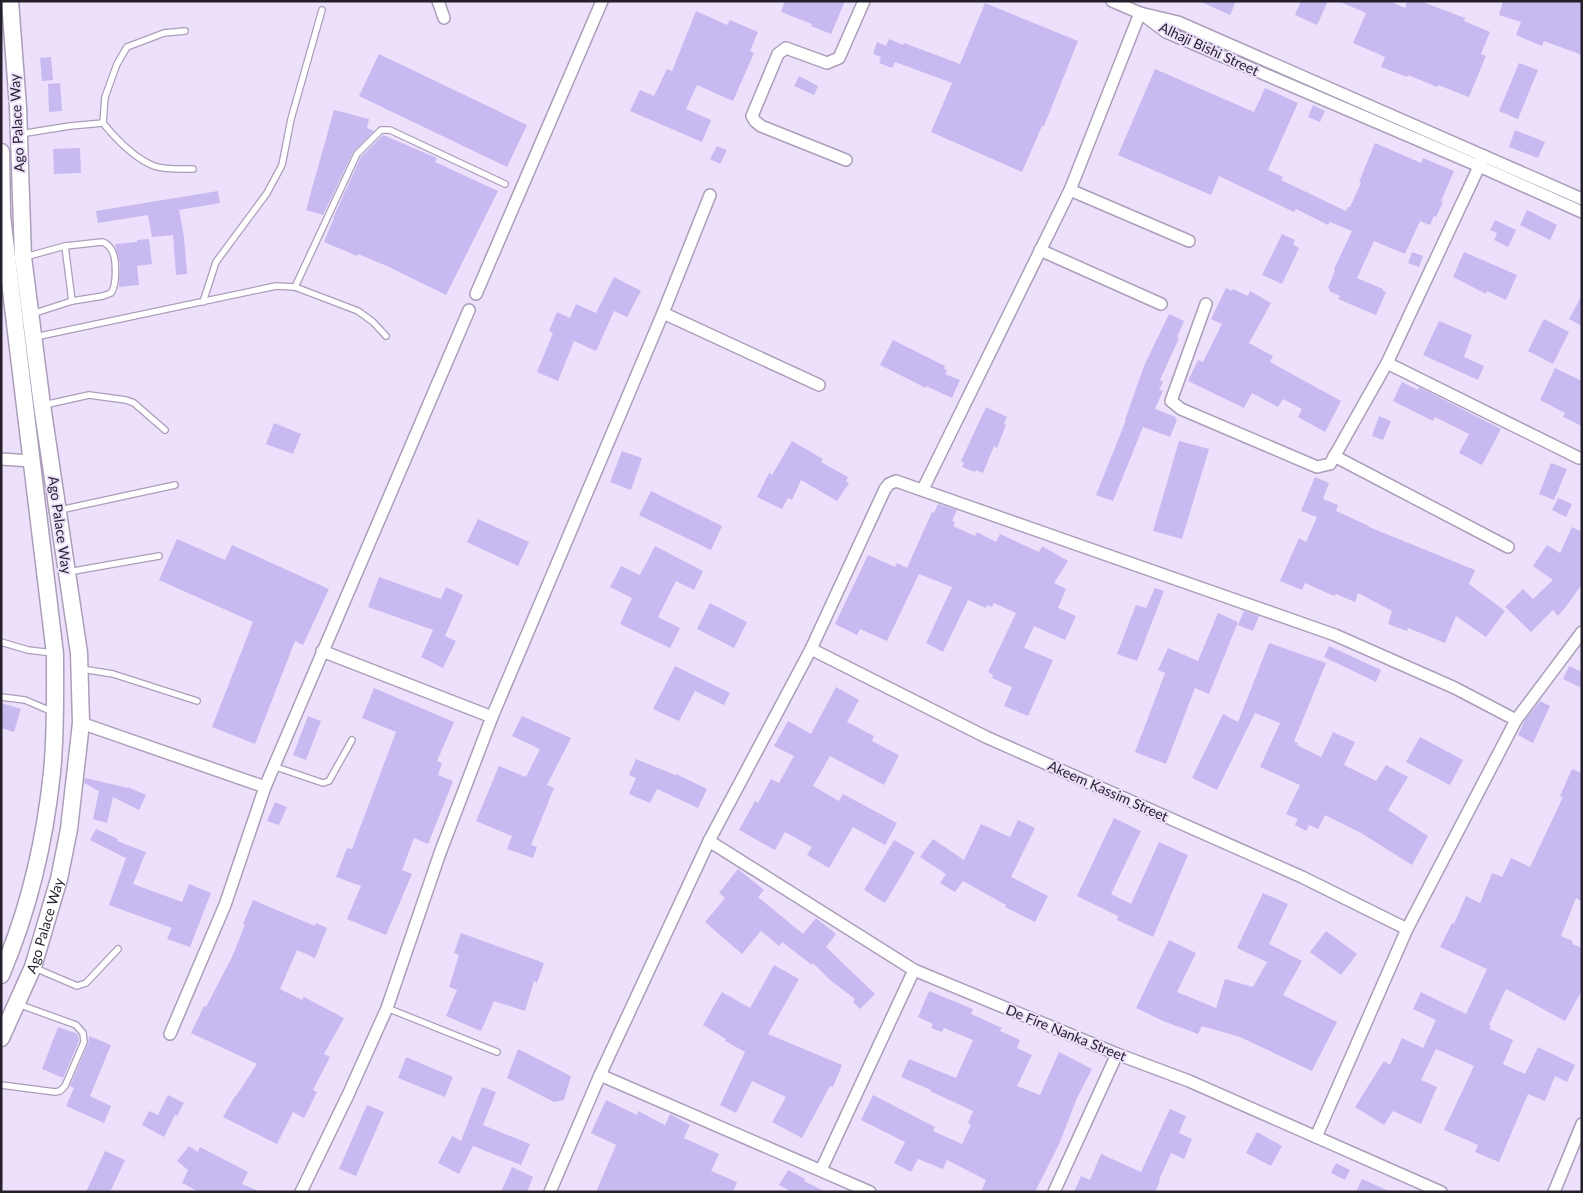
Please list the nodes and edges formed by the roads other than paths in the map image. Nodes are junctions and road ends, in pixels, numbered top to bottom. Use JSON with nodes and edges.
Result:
{"nodes":[{"id":1,"x":10,"y":1,"type":"edge"},
{"id":2,"x":438,"y":1,"type":"edge"},
{"id":3,"x":602,"y":1,"type":"edge"},
{"id":4,"x":864,"y":1,"type":"edge"},
{"id":5,"x":1112,"y":1,"type":"edge"},
{"id":6,"x":1130,"y":5,"type":"edge"},
{"id":7,"x":322,"y":10,"type":"dead end"},
{"id":8,"x":1140,"y":14,"type":"junction"},
{"id":9,"x":444,"y":18,"type":"dead end"},
{"id":10,"x":185,"y":31,"type":"dead end"},
{"id":11,"x":102,"y":123,"type":"junction"},
{"id":12,"x":18,"y":134,"type":"junction"},
{"id":13,"x":1,"y":152,"type":"edge"},
{"id":14,"x":846,"y":160,"type":"dead end"},
{"id":15,"x":1481,"y":161,"type":"junction"},
{"id":16,"x":193,"y":169,"type":"dead end"},
{"id":17,"x":2,"y":171,"type":"edge"},
{"id":18,"x":505,"y":184,"type":"dead end"},
{"id":19,"x":1070,"y":190,"type":"junction"},
{"id":20,"x":710,"y":195,"type":"dead end"},
{"id":21,"x":1582,"y":199,"type":"edge"},
{"id":22,"x":1582,"y":212,"type":"edge"},
{"id":23,"x":1189,"y":240,"type":"dead end"},
{"id":24,"x":65,"y":246,"type":"junction"},
{"id":25,"x":1040,"y":250,"type":"junction"},
{"id":26,"x":23,"y":257,"type":"junction"},
{"id":27,"x":295,"y":287,"type":"junction"},
{"id":28,"x":476,"y":294,"type":"dead end"},
{"id":29,"x":72,"y":301,"type":"junction"},
{"id":30,"x":203,"y":302,"type":"junction"},
{"id":31,"x":1161,"y":304,"type":"dead end"},
{"id":32,"x":1206,"y":304,"type":"dead end"},
{"id":33,"x":469,"y":310,"type":"dead end"},
{"id":34,"x":30,"y":314,"type":"junction"},
{"id":35,"x":663,"y":314,"type":"junction"},
{"id":36,"x":386,"y":336,"type":"dead end"},
{"id":37,"x":33,"y":337,"type":"junction"},
{"id":38,"x":1387,"y":363,"type":"junction"},
{"id":39,"x":819,"y":385,"type":"dead end"},
{"id":40,"x":42,"y":405,"type":"junction"},
{"id":41,"x":164,"y":430,"type":"dead end"},
{"id":42,"x":1334,"y":456,"type":"junction"},
{"id":43,"x":1582,"y":458,"type":"edge"},
{"id":44,"x":1,"y":459,"type":"edge"},
{"id":45,"x":31,"y":461,"type":"junction"},
{"id":46,"x":175,"y":485,"type":"dead end"},
{"id":47,"x":922,"y":490,"type":"junction"},
{"id":48,"x":58,"y":510,"type":"junction"},
{"id":49,"x":1508,"y":547,"type":"dead end"},
{"id":50,"x":159,"y":556,"type":"dead end"},
{"id":51,"x":67,"y":573,"type":"junction"},
{"id":52,"x":1582,"y":632,"type":"edge"},
{"id":53,"x":1,"y":642,"type":"edge"},
{"id":54,"x":811,"y":649,"type":"junction"},
{"id":55,"x":322,"y":651,"type":"junction"},
{"id":56,"x":55,"y":654,"type":"junction"},
{"id":57,"x":80,"y":669,"type":"junction"},
{"id":58,"x":1,"y":697,"type":"edge"},
{"id":59,"x":198,"y":701,"type":"dead end"},
{"id":60,"x":55,"y":713,"type":"junction"},
{"id":61,"x":492,"y":717,"type":"junction"},
{"id":62,"x":1516,"y":720,"type":"junction"},
{"id":63,"x":81,"y":723,"type":"junction"},
{"id":64,"x":352,"y":740,"type":"dead end"},
{"id":65,"x":273,"y":766,"type":"junction"},
{"id":66,"x":264,"y":787,"type":"junction"},
{"id":67,"x":709,"y":841,"type":"junction"},
{"id":68,"x":1407,"y":929,"type":"junction"},
{"id":69,"x":118,"y":949,"type":"dead end"},
{"id":70,"x":33,"y":967,"type":"junction"},
{"id":71,"x":914,"y":970,"type":"junction"},
{"id":72,"x":1,"y":975,"type":"edge"},
{"id":73,"x":18,"y":1004,"type":"junction"},
{"id":74,"x":386,"y":1008,"type":"junction"},
{"id":75,"x":170,"y":1034,"type":"dead end"},
{"id":76,"x":1,"y":1038,"type":"edge"},
{"id":77,"x":497,"y":1052,"type":"dead end"},
{"id":78,"x":1117,"y":1054,"type":"junction"},
{"id":79,"x":600,"y":1075,"type":"junction"},
{"id":80,"x":1,"y":1085,"type":"edge"},
{"id":81,"x":1582,"y":1124,"type":"edge"},
{"id":82,"x":1316,"y":1138,"type":"junction"},
{"id":83,"x":821,"y":1170,"type":"junction"},
{"id":84,"x":305,"y":1191,"type":"edge"},
{"id":85,"x":550,"y":1192,"type":"edge"},
{"id":86,"x":870,"y":1192,"type":"edge"},
{"id":87,"x":1054,"y":1192,"type":"edge"},
{"id":88,"x":1441,"y":1192,"type":"edge"},
{"id":89,"x":1554,"y":1192,"type":"edge"}],
"edges":[{"from":1,"to":12,"type":"main road","name":"Ago Palace Way"},
{"from":2,"to":9,"type":"street"},
{"from":3,"to":28,"type":"street"},
{"from":4,"to":14,"type":"street"},
{"from":5,"to":6,"type":"street","name":"Alhaji Bishi Street"},
{"from":6,"to":8,"type":"street","name":"Alhaji Bishi Street"},
{"from":7,"to":30,"type":"lane"},
{"from":8,"to":15,"type":"street","name":"Alhaji Bishi Street"},
{"from":8,"to":19,"type":"street"},
{"from":10,"to":11,"type":"lane"},
{"from":11,"to":12,"type":"lane"},
{"from":11,"to":16,"type":"lane"},
{"from":12,"to":26,"type":"main road","name":"Ago Palace Way"},
{"from":13,"to":17,"type":"main road","name":"Ago Palace Way"},
{"from":15,"to":21,"type":"street","name":"Alhaji Bishi Street"},
{"from":15,"to":22,"type":"street","name":"Alhaji Bishi Street"},
{"from":15,"to":38,"type":"street"},
{"from":17,"to":45,"type":"main road","name":"Ago Palace Way"},
{"from":18,"to":27,"type":"lane"},
{"from":19,"to":23,"type":"street"},
{"from":19,"to":25,"type":"street"},
{"from":20,"to":35,"type":"street"},
{"from":24,"to":26,"type":"lane"},
{"from":24,"to":29,"type":"lane"},
{"from":24,"to":29,"type":"lane"},
{"from":25,"to":31,"type":"street"},
{"from":25,"to":47,"type":"street"},
{"from":26,"to":34,"type":"main road","name":"Ago Palace Way"},
{"from":27,"to":30,"type":"lane"},
{"from":27,"to":36,"type":"lane"},
{"from":29,"to":34,"type":"lane"},
{"from":30,"to":37,"type":"lane"},
{"from":32,"to":42,"type":"street"},
{"from":33,"to":55,"type":"street"},
{"from":34,"to":37,"type":"main road","name":"Ago Palace Way"},
{"from":35,"to":39,"type":"street"},
{"from":35,"to":61,"type":"street"},
{"from":37,"to":40,"type":"main road","name":"Ago Palace Way"},
{"from":38,"to":42,"type":"street"},
{"from":38,"to":43,"type":"street"},
{"from":40,"to":41,"type":"lane"},
{"from":40,"to":48,"type":"main road","name":"Ago Palace Way"},
{"from":42,"to":49,"type":"street"},
{"from":44,"to":45,"type":"street"},
{"from":45,"to":56,"type":"main road","name":"Ago Palace Way"},
{"from":46,"to":48,"type":"lane"},
{"from":47,"to":54,"type":"street"},
{"from":47,"to":62,"type":"street"},
{"from":48,"to":51,"type":"main road","name":"Ago Palace Way"},
{"from":50,"to":51,"type":"lane"},
{"from":51,"to":57,"type":"main road","name":"Ago Palace Way"},
{"from":52,"to":62,"type":"street"},
{"from":53,"to":56,"type":"lane"},
{"from":54,"to":67,"type":"street"},
{"from":54,"to":68,"type":"street","name":"Akeem Kassim Street"},
{"from":55,"to":61,"type":"street"},
{"from":55,"to":65,"type":"street"},
{"from":56,"to":60,"type":"main road","name":"Ago Palace Way"},
{"from":57,"to":59,"type":"lane"},
{"from":57,"to":63,"type":"main road","name":"Ago Palace Way"},
{"from":58,"to":60,"type":"lane"},
{"from":60,"to":72,"type":"main road","name":"Ago Palace Way"},
{"from":61,"to":74,"type":"street"},
{"from":62,"to":68,"type":"street"},
{"from":63,"to":66,"type":"street"},
{"from":63,"to":70,"type":"main road","name":"Ago Palace Way"},
{"from":64,"to":65,"type":"lane"},
{"from":65,"to":66,"type":"street"},
{"from":66,"to":75,"type":"street"},
{"from":67,"to":71,"type":"street","name":"De Fire Nanka Street"},
{"from":67,"to":79,"type":"street"},
{"from":68,"to":82,"type":"street"},
{"from":69,"to":70,"type":"lane"},
{"from":70,"to":73,"type":"main road","name":"Ago Palace Way"},
{"from":71,"to":78,"type":"street","name":"De Fire Nanka Street"},
{"from":71,"to":83,"type":"street"},
{"from":73,"to":76,"type":"main road","name":"Ago Palace Way"},
{"from":73,"to":80,"type":"lane"},
{"from":74,"to":77,"type":"lane"},
{"from":74,"to":84,"type":"street"},
{"from":78,"to":82,"type":"street","name":"De Fire Nanka Street"},
{"from":78,"to":87,"type":"street"},
{"from":79,"to":83,"type":"street"},
{"from":79,"to":85,"type":"street"},
{"from":81,"to":89,"type":"street"},
{"from":82,"to":88,"type":"street","name":"De Fire Nanka Street"},
{"from":83,"to":86,"type":"street"}]}
